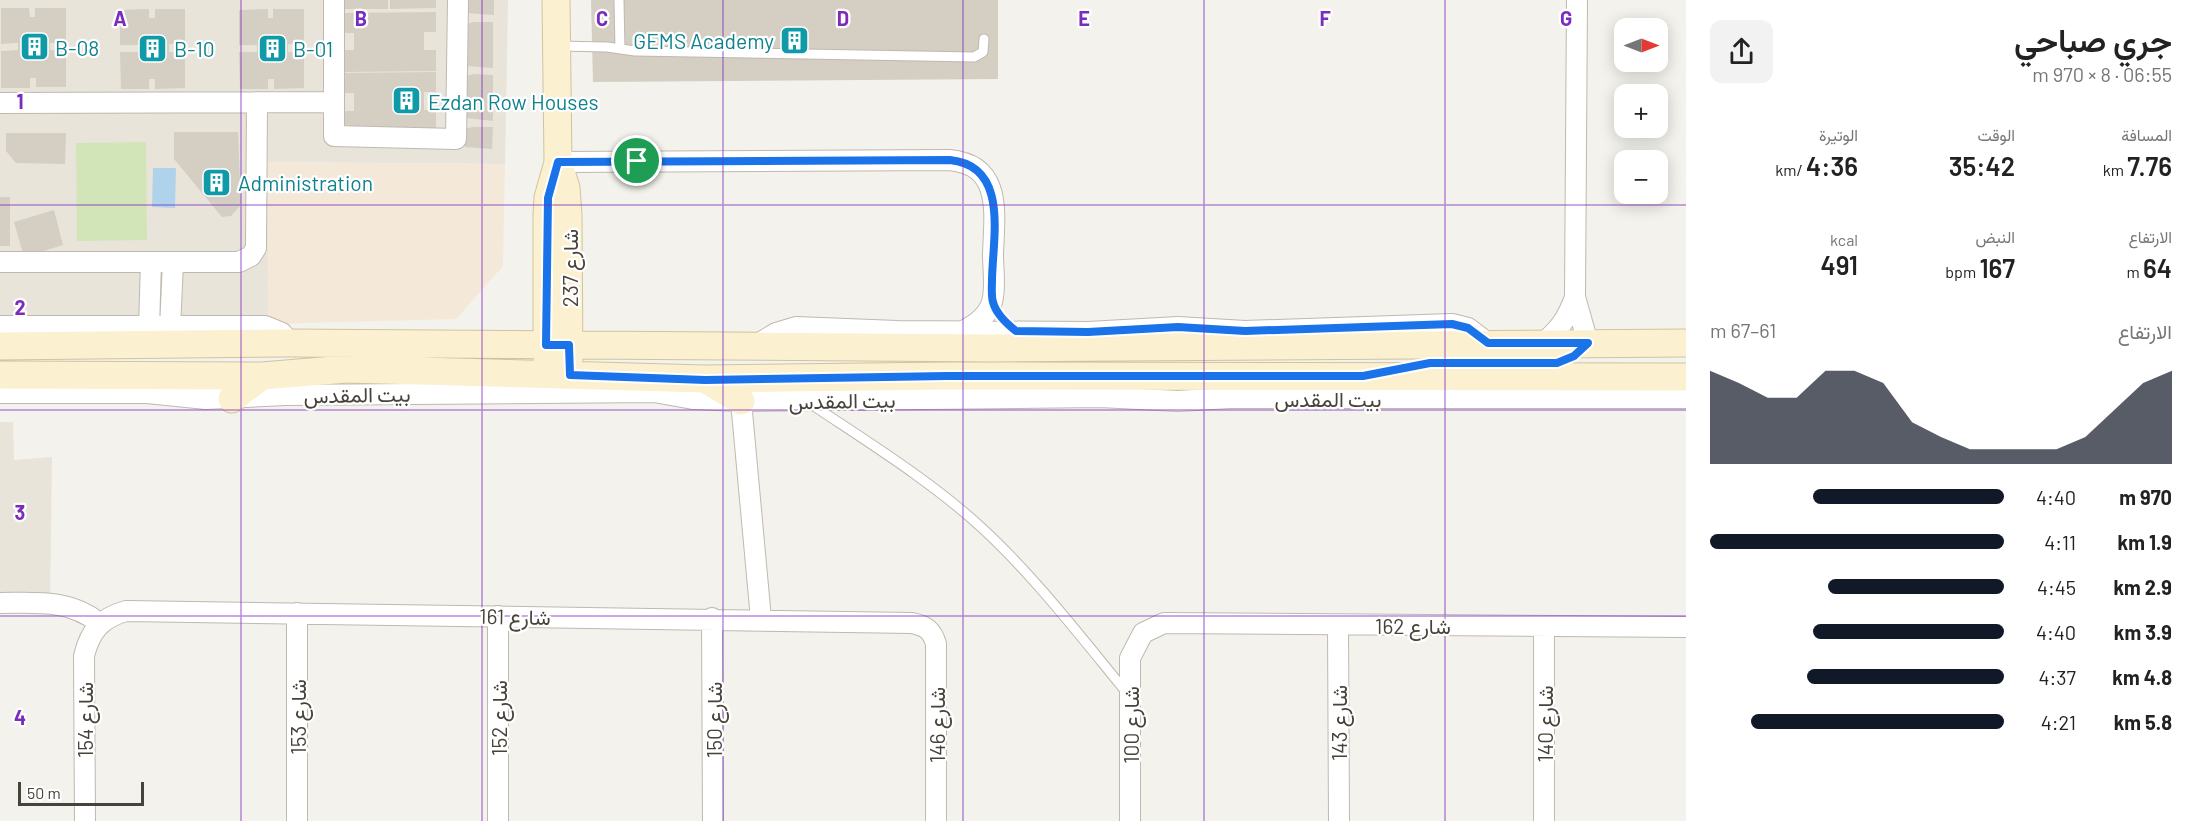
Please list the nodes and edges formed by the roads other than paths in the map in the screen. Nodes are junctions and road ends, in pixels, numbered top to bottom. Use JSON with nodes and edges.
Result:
{"nodes":[{"id":1,"x":334,"y":0,"type":"edge"},
{"id":2,"x":458,"y":0,"type":"edge"},
{"id":3,"x":556,"y":0,"type":"edge"},
{"id":4,"x":619,"y":0,"type":"edge"},
{"id":5,"x":1577,"y":0,"type":"edge"},
{"id":6,"x":984,"y":39,"type":"dead end"},
{"id":7,"x":556,"y":46,"type":"junction"},
{"id":8,"x":620,"y":49,"type":"junction"},
{"id":9,"x":256,"y":102,"type":"junction"},
{"id":10,"x":334,"y":102,"type":"junction"},
{"id":11,"x":0,"y":103,"type":"edge"},
{"id":12,"x":558,"y":162,"type":"junction"},
{"id":13,"x":0,"y":262,"type":"edge"},
{"id":14,"x":151,"y":262,"type":"junction"},
{"id":15,"x":173,"y":262,"type":"junction"},
{"id":16,"x":1575,"y":297,"type":"junction"},
{"id":17,"x":992,"y":301,"type":"junction"},
{"id":18,"x":0,"y":326,"type":"edge"},
{"id":19,"x":149,"y":328,"type":"junction"},
{"id":20,"x":170,"y":328,"type":"junction"},
{"id":21,"x":963,"y":331,"type":"junction"},
{"id":22,"x":1016,"y":331,"type":"junction"},
{"id":23,"x":1544,"y":342,"type":"junction"},
{"id":24,"x":289,"y":343,"type":"junction"},
{"id":25,"x":1488,"y":343,"type":"junction"},
{"id":26,"x":1588,"y":343,"type":"junction"},
{"id":27,"x":1686,"y":343,"type":"edge"},
{"id":28,"x":558,"y":345,"type":"junction"},
{"id":29,"x":759,"y":345,"type":"junction"},
{"id":30,"x":0,"y":346,"type":"edge"},
{"id":31,"x":0,"y":375,"type":"edge"},
{"id":32,"x":558,"y":375,"type":"junction"},
{"id":33,"x":261,"y":376,"type":"junction"},
{"id":34,"x":1363,"y":376,"type":"junction"},
{"id":35,"x":1686,"y":377,"type":"edge"},
{"id":36,"x":705,"y":380,"type":"junction"},
{"id":37,"x":0,"y":393,"type":"edge"},
{"id":38,"x":1686,"y":398,"type":"edge"},
{"id":39,"x":232,"y":399,"type":"junction"},
{"id":40,"x":806,"y":400,"type":"junction"},
{"id":41,"x":741,"y":401,"type":"junction"},
{"id":42,"x":0,"y":603,"type":"edge"},
{"id":43,"x":297,"y":613,"type":"junction"},
{"id":44,"x":498,"y":616,"type":"junction"},
{"id":45,"x":712,"y":618,"type":"junction"},
{"id":46,"x":761,"y":619,"type":"junction"},
{"id":47,"x":99,"y":623,"type":"junction"},
{"id":48,"x":1338,"y":625,"type":"junction"},
{"id":49,"x":1544,"y":627,"type":"junction"},
{"id":50,"x":1686,"y":627,"type":"edge"},
{"id":51,"x":931,"y":631,"type":"joint"},
{"id":52,"x":1143,"y":633,"type":"joint"},
{"id":53,"x":1130,"y":697,"type":"junction"},
{"id":54,"x":84,"y":821,"type":"edge"},
{"id":55,"x":297,"y":821,"type":"edge"},
{"id":56,"x":498,"y":821,"type":"edge"},
{"id":57,"x":713,"y":821,"type":"edge"},
{"id":58,"x":936,"y":821,"type":"edge"},
{"id":59,"x":1130,"y":821,"type":"edge"},
{"id":60,"x":1339,"y":821,"type":"edge"},
{"id":61,"x":1544,"y":821,"type":"edge"}],
"edges":[{"from":1,"to":10,"type":"street"},
{"from":2,"to":10,"type":"street"},
{"from":3,"to":7,"type":"street","name":"شارع 237"},
{"from":4,"to":8,"type":"lane"},
{"from":5,"to":16,"type":"street"},
{"from":6,"to":8,"type":"lane"},
{"from":7,"to":8,"type":"lane"},
{"from":7,"to":12,"type":"street","name":"شارع 237"},
{"from":9,"to":10,"type":"street"},
{"from":9,"to":11,"type":"street"},
{"from":9,"to":15,"type":"street"},
{"from":12,"to":17,"type":"street"},
{"from":12,"to":28,"type":"street","name":"شارع 237"},
{"from":13,"to":14,"type":"street"},
{"from":14,"to":15,"type":"street"},
{"from":14,"to":19,"type":"street"},
{"from":15,"to":20,"type":"street"},
{"from":16,"to":23,"type":"street"},
{"from":16,"to":26,"type":"street"},
{"from":17,"to":21,"type":"street"},
{"from":17,"to":22,"type":"street"},
{"from":18,"to":19,"type":"street"},
{"from":19,"to":20,"type":"street"},
{"from":20,"to":24,"type":"street"},
{"from":21,"to":22,"type":"street"},
{"from":21,"to":29,"type":"street"},
{"from":22,"to":25,"type":"street"},
{"from":23,"to":25,"type":"street"},
{"from":23,"to":26,"type":"street"},
{"from":24,"to":28,"type":"street"},
{"from":24,"to":30,"type":"street"},
{"from":25,"to":29,"type":"street"},
{"from":26,"to":27,"type":"street"},
{"from":26,"to":34,"type":"street"},
{"from":28,"to":29,"type":"street"},
{"from":28,"to":32,"type":"street","name":"شارع 237"},
{"from":31,"to":33,"type":"street","name":"بيت المقدس"},
{"from":32,"to":33,"type":"street","name":"بيت المقدس"},
{"from":32,"to":36,"type":"street","name":"بيت المقدس"},
{"from":33,"to":39,"type":"street"},
{"from":34,"to":35,"type":"street","name":"بيت المقدس"},
{"from":34,"to":36,"type":"street","name":"بيت المقدس"},
{"from":36,"to":41,"type":"street"},
{"from":37,"to":39,"type":"street","name":"بيت المقدس"},
{"from":38,"to":40,"type":"street","name":"بيت المقدس"},
{"from":39,"to":41,"type":"street","name":"بيت المقدس"},
{"from":40,"to":41,"type":"street","name":"بيت المقدس"},
{"from":40,"to":53,"type":"lane"},
{"from":41,"to":46,"type":"street"},
{"from":42,"to":47,"type":"street"},
{"from":43,"to":44,"type":"street","name":"شارع 161"},
{"from":43,"to":47,"type":"street","name":"شارع 161"},
{"from":43,"to":55,"type":"street","name":"شارع 153"},
{"from":44,"to":45,"type":"street","name":"شارع 161"},
{"from":44,"to":56,"type":"street","name":"شارع 152"},
{"from":45,"to":46,"type":"street","name":"شارع 161"},
{"from":45,"to":57,"type":"street","name":"شارع 150"},
{"from":46,"to":51,"type":"street","name":"شارع 161"},
{"from":47,"to":54,"type":"street","name":"شارع 154"},
{"from":48,"to":49,"type":"street","name":"شارع 162"},
{"from":48,"to":52,"type":"street","name":"شارع 162"},
{"from":48,"to":60,"type":"street","name":"شارع 143"},
{"from":49,"to":50,"type":"street","name":"شارع 162"},
{"from":49,"to":61,"type":"street","name":"شارع 140"},
{"from":51,"to":58,"type":"street","name":"شارع 146"},
{"from":52,"to":53,"type":"street","name":"شارع 100"},
{"from":53,"to":59,"type":"street","name":"شارع 100"}]}
